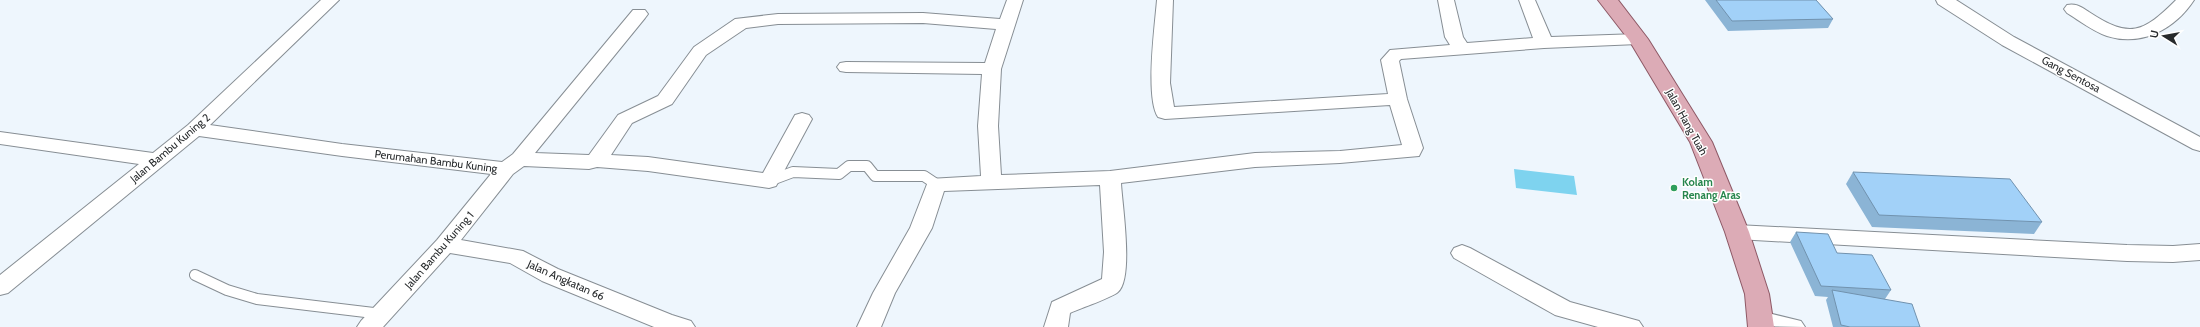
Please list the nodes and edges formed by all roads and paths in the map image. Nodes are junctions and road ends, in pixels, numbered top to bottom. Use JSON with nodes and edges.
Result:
{"nodes":[{"id":1,"x":331,"y":0,"type":"edge"},
{"id":2,"x":1015,"y":0,"type":"edge"},
{"id":3,"x":1164,"y":0,"type":"edge"},
{"id":4,"x":1446,"y":0,"type":"edge"},
{"id":5,"x":1527,"y":0,"type":"edge"},
{"id":6,"x":1607,"y":0,"type":"edge"},
{"id":7,"x":1944,"y":0,"type":"edge"},
{"id":8,"x":2186,"y":0,"type":"edge"},
{"id":9,"x":2073,"y":9,"type":"dead end"},
{"id":10,"x":639,"y":14,"type":"dead end"},
{"id":11,"x":1006,"y":25,"type":"junction"},
{"id":12,"x":1638,"y":39,"type":"junction"},
{"id":13,"x":1544,"y":43,"type":"junction"},
{"id":14,"x":1462,"y":49,"type":"junction"},
{"id":15,"x":846,"y":67,"type":"dead end"},
{"id":16,"x":992,"y":70,"type":"junction"},
{"id":17,"x":1398,"y":99,"type":"junction"},
{"id":18,"x":802,"y":119,"type":"dead end"},
{"id":19,"x":195,"y":129,"type":"junction"},
{"id":20,"x":0,"y":138,"type":"edge"},
{"id":21,"x":2200,"y":145,"type":"edge"},
{"id":22,"x":157,"y":160,"type":"junction"},
{"id":23,"x":597,"y":160,"type":"junction"},
{"id":24,"x":513,"y":164,"type":"junction"},
{"id":25,"x":1110,"y":178,"type":"junction"},
{"id":26,"x":769,"y":181,"type":"junction"},
{"id":27,"x":991,"y":181,"type":"junction"},
{"id":28,"x":936,"y":184,"type":"junction"},
{"id":29,"x":1737,"y":232,"type":"junction"},
{"id":30,"x":445,"y":246,"type":"junction"},
{"id":31,"x":2200,"y":252,"type":"edge"},
{"id":32,"x":1462,"y":254,"type":"dead end"},
{"id":33,"x":194,"y":275,"type":"dead end"},
{"id":34,"x":0,"y":287,"type":"edge"},
{"id":35,"x":376,"y":321,"type":"edge"},
{"id":36,"x":1761,"y":323,"type":"edge"},
{"id":37,"x":684,"y":327,"type":"edge"},
{"id":38,"x":869,"y":327,"type":"edge"},
{"id":39,"x":1056,"y":327,"type":"edge"},
{"id":40,"x":1632,"y":327,"type":"edge"},
{"id":41,"x":1793,"y":327,"type":"edge"}],
"edges":[{"from":1,"to":19,"type":"street","name":"Jalan Bambu Kuning 2"},
{"from":2,"to":11,"type":"street"},
{"from":3,"to":17,"type":"street"},
{"from":4,"to":14,"type":"street"},
{"from":5,"to":13,"type":"street"},
{"from":6,"to":12,"type":"main road","name":"Jalan Hang Tuah"},
{"from":7,"to":21,"type":"street","name":"Gang Sentosa"},
{"from":8,"to":9,"type":"street"},
{"from":10,"to":24,"type":"street","name":"Jalan Bambu Kuning 1"},
{"from":11,"to":16,"type":"street"},
{"from":11,"to":23,"type":"street"},
{"from":12,"to":13,"type":"street"},
{"from":12,"to":29,"type":"main road","name":"Jalan Hang Tuah"},
{"from":13,"to":14,"type":"street"},
{"from":14,"to":17,"type":"street"},
{"from":15,"to":16,"type":"street"},
{"from":16,"to":27,"type":"street"},
{"from":17,"to":25,"type":"street"},
{"from":18,"to":26,"type":"street"},
{"from":19,"to":22,"type":"street","name":"Jalan Bambu Kuning 2"},
{"from":19,"to":24,"type":"street","name":"Perumahan Bambu Kuning"},
{"from":20,"to":22,"type":"street"},
{"from":22,"to":34,"type":"street","name":"Jalan Bambu Kuning 2"},
{"from":23,"to":24,"type":"street","name":"Perumahan Bambu Kuning"},
{"from":23,"to":26,"type":"street","name":"Perumahan Bambu Kuning"},
{"from":24,"to":30,"type":"street","name":"Jalan Bambu Kuning 1"},
{"from":25,"to":27,"type":"street"},
{"from":25,"to":39,"type":"street"},
{"from":26,"to":28,"type":"lane"},
{"from":27,"to":28,"type":"street"},
{"from":28,"to":38,"type":"street"},
{"from":29,"to":31,"type":"street"},
{"from":29,"to":36,"type":"main road","name":"Jalan Hang Tuah"},
{"from":30,"to":35,"type":"street","name":"Jalan Bambu Kuning 1"},
{"from":30,"to":37,"type":"street","name":"Jalan Angkatan 66"},
{"from":32,"to":40,"type":"street"},
{"from":33,"to":35,"type":"lane"},
{"from":36,"to":41,"type":"street"}]}
